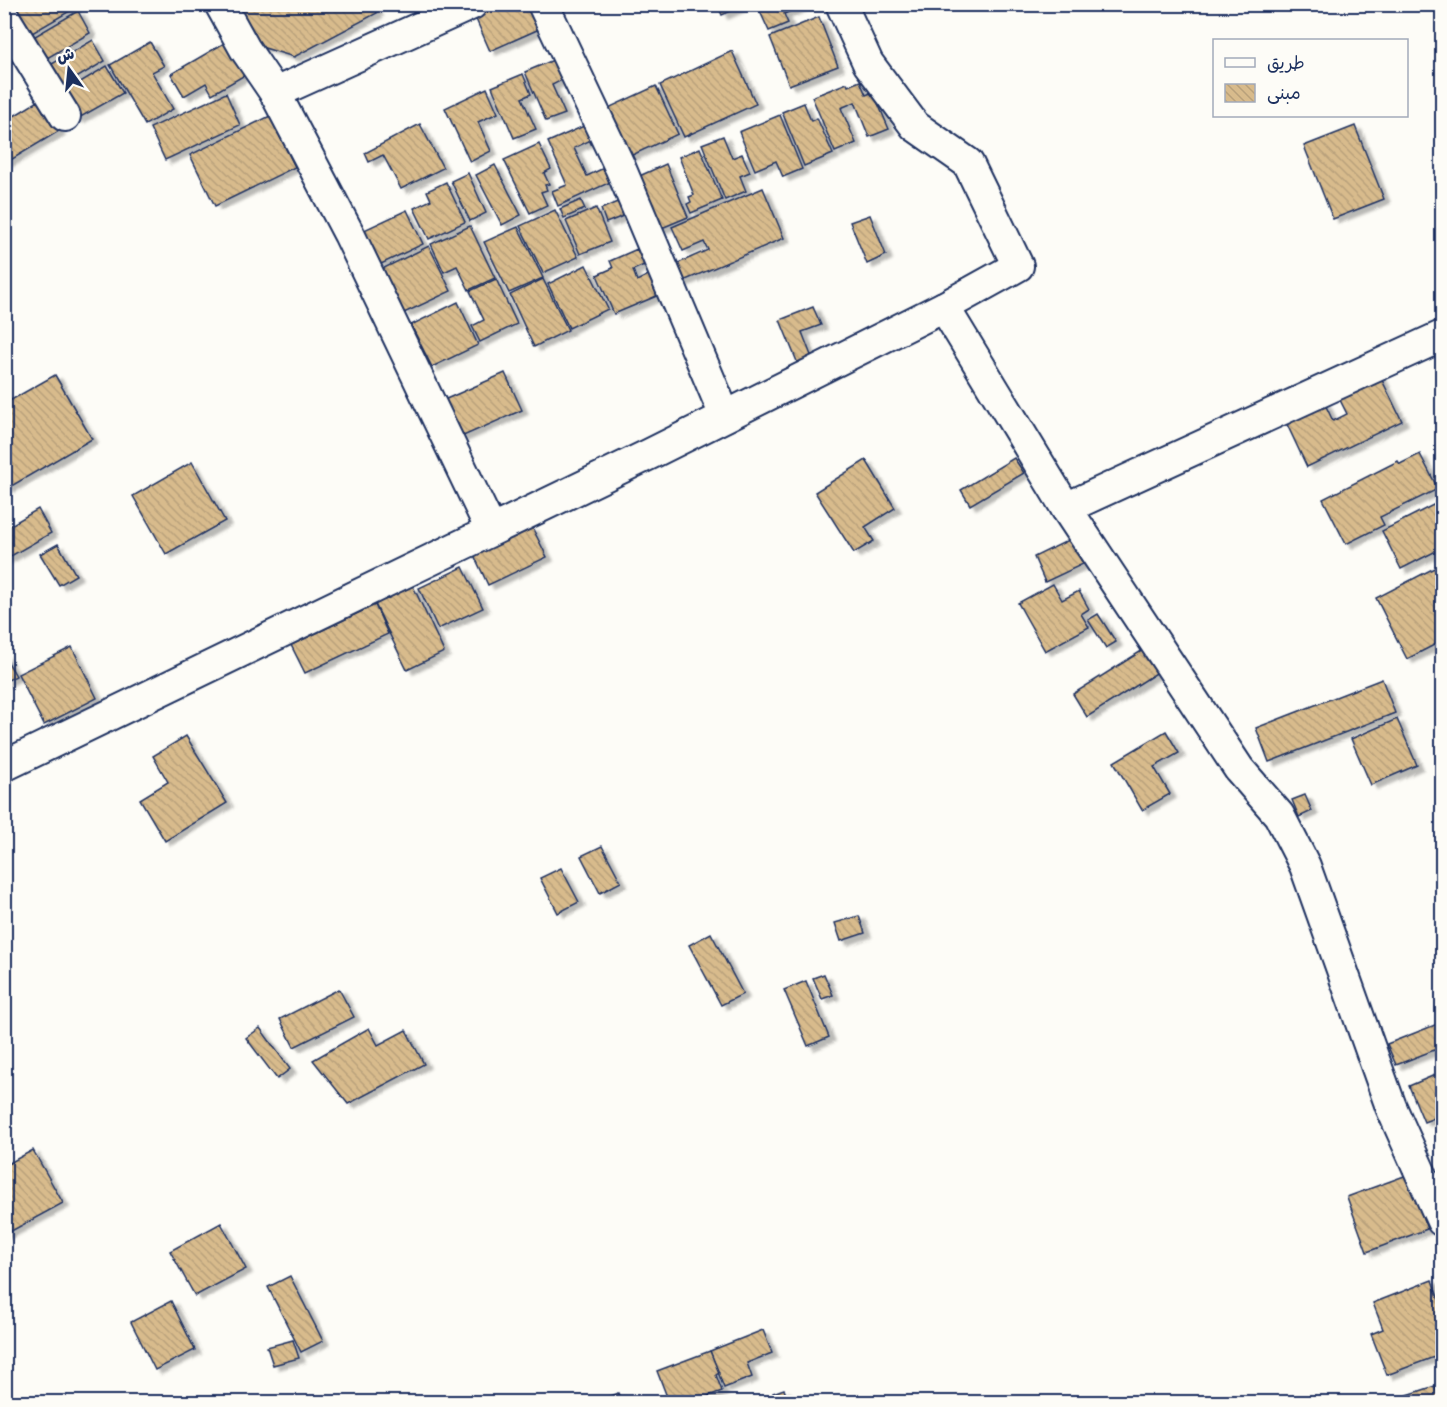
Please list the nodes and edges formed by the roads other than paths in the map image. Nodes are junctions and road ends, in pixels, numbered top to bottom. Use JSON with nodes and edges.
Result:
{"nodes":[{"id":1,"x":220,"y":4,"type":"edge"},
{"id":2,"x":472,"y":4,"type":"edge"},
{"id":3,"x":543,"y":4,"type":"edge"},
{"id":4,"x":841,"y":4,"type":"edge"},
{"id":5,"x":4,"y":17,"type":"edge"},
{"id":6,"x":275,"y":93,"type":"junction"},
{"id":7,"x":65,"y":116,"type":"dead end"},
{"id":8,"x":944,"y":307,"type":"junction"},
{"id":9,"x":1443,"y":336,"type":"edge"},
{"id":10,"x":725,"y":417,"type":"junction"},
{"id":11,"x":1066,"y":508,"type":"junction"},
{"id":12,"x":491,"y":530,"type":"junction"},
{"id":13,"x":4,"y":766,"type":"edge"},
{"id":14,"x":1443,"y":1221,"type":"edge"}],
"edges":[{"from":1,"to":6,"type":"street"},
{"from":2,"to":6,"type":"street"},
{"from":3,"to":10,"type":"street"},
{"from":4,"to":8,"type":"street"},
{"from":5,"to":7,"type":"street"},
{"from":6,"to":12,"type":"street"},
{"from":8,"to":10,"type":"street"},
{"from":8,"to":11,"type":"street"},
{"from":9,"to":11,"type":"street"},
{"from":10,"to":12,"type":"street"},
{"from":11,"to":14,"type":"street"},
{"from":12,"to":13,"type":"street"}]}
